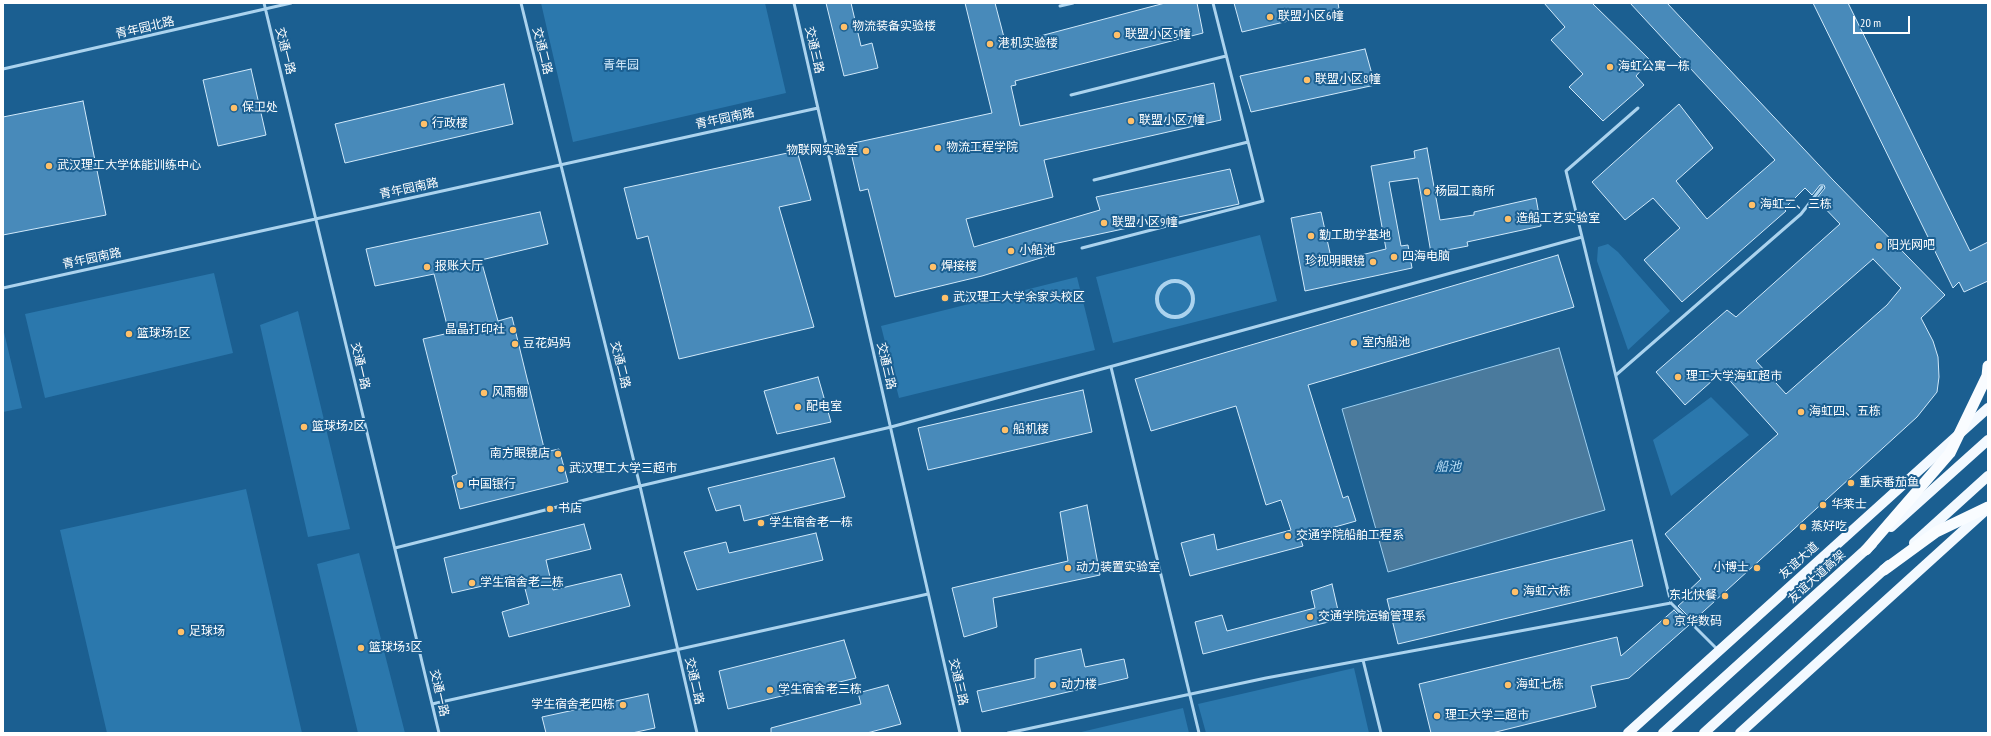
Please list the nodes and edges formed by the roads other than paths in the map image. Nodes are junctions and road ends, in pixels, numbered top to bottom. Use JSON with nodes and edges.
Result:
{"nodes":[{"id":1,"x":264,"y":3,"type":"edge"},
{"id":2,"x":291,"y":3,"type":"edge"},
{"id":3,"x":521,"y":3,"type":"edge"},
{"id":4,"x":794,"y":3,"type":"edge"},
{"id":5,"x":1073,"y":3,"type":"edge"},
{"id":6,"x":1213,"y":3,"type":"edge"},
{"id":7,"x":1060,"y":6,"type":"dead end"},
{"id":8,"x":266,"y":10,"type":"junction"},
{"id":9,"x":1226,"y":56,"type":"junction"},
{"id":10,"x":3,"y":69,"type":"edge"},
{"id":11,"x":1071,"y":95,"type":"dead end"},
{"id":12,"x":818,"y":108,"type":"junction"},
{"id":13,"x":1638,"y":108,"type":"dead end"},
{"id":14,"x":1248,"y":142,"type":"junction"},
{"id":15,"x":561,"y":164,"type":"junction"},
{"id":16,"x":1094,"y":180,"type":"dead end"},
{"id":17,"x":1822,"y":187,"type":"dead end"},
{"id":18,"x":316,"y":219,"type":"junction"},
{"id":19,"x":1582,"y":237,"type":"junction"},
{"id":20,"x":1082,"y":248,"type":"dead end"},
{"id":21,"x":1169,"y":282,"type":"joint"},
{"id":22,"x":3,"y":288,"type":"edge"},
{"id":23,"x":1988,"y":366,"type":"edge"},
{"id":24,"x":1111,"y":367,"type":"junction"},
{"id":25,"x":1616,"y":375,"type":"junction"},
{"id":26,"x":1988,"y":408,"type":"edge"},
{"id":27,"x":891,"y":427,"type":"junction"},
{"id":28,"x":1988,"y":440,"type":"edge"},
{"id":29,"x":1988,"y":476,"type":"edge"},
{"id":30,"x":640,"y":486,"type":"junction"},
{"id":31,"x":1988,"y":508,"type":"edge"},
{"id":32,"x":395,"y":548,"type":"junction"},
{"id":33,"x":1866,"y":550,"type":"junction"},
{"id":34,"x":1884,"y":570,"type":"junction"},
{"id":35,"x":928,"y":594,"type":"junction"},
{"id":36,"x":1671,"y":603,"type":"junction"},
{"id":37,"x":678,"y":650,"type":"junction"},
{"id":38,"x":1719,"y":651,"type":"junction"},
{"id":39,"x":1364,"y":660,"type":"junction"},
{"id":40,"x":1189,"y":694,"type":"junction"},
{"id":41,"x":432,"y":704,"type":"junction"},
{"id":42,"x":439,"y":733,"type":"edge"},
{"id":43,"x":697,"y":733,"type":"edge"},
{"id":44,"x":960,"y":733,"type":"edge"},
{"id":45,"x":1008,"y":733,"type":"edge"},
{"id":46,"x":1198,"y":733,"type":"edge"},
{"id":47,"x":1381,"y":733,"type":"edge"},
{"id":48,"x":1628,"y":733,"type":"edge"},
{"id":49,"x":1662,"y":733,"type":"edge"},
{"id":50,"x":1704,"y":733,"type":"edge"},
{"id":51,"x":1740,"y":733,"type":"edge"}],
"edges":[{"from":1,"to":8,"type":"lane","name":"交通一路"},
{"from":2,"to":8,"type":"lane","name":"青年园北路"},
{"from":3,"to":15,"type":"lane","name":"交通二路"},
{"from":4,"to":12,"type":"lane","name":"交通三路"},
{"from":5,"to":7,"type":"lane"},
{"from":6,"to":9,"type":"lane"},
{"from":8,"to":10,"type":"lane","name":"青年园北路"},
{"from":8,"to":18,"type":"lane","name":"交通一路"},
{"from":9,"to":11,"type":"lane"},
{"from":9,"to":14,"type":"lane"},
{"from":12,"to":15,"type":"lane","name":"青年园南路"},
{"from":12,"to":27,"type":"lane","name":"交通三路"},
{"from":13,"to":19,"type":"lane"},
{"from":14,"to":16,"type":"lane"},
{"from":14,"to":20,"type":"lane"},
{"from":15,"to":18,"type":"lane","name":"青年园南路"},
{"from":15,"to":30,"type":"lane","name":"交通二路"},
{"from":17,"to":25,"type":"lane"},
{"from":18,"to":22,"type":"lane","name":"青年园南路"},
{"from":18,"to":32,"type":"lane","name":"交通一路"},
{"from":19,"to":24,"type":"lane"},
{"from":19,"to":25,"type":"lane"},
{"from":21,"to":21,"type":"street"},
{"from":23,"to":33,"type":"highway","bridge":true},
{"from":24,"to":27,"type":"lane"},
{"from":24,"to":40,"type":"lane"},
{"from":25,"to":36,"type":"lane"},
{"from":26,"to":38,"type":"main road","name":"友谊大道"},
{"from":27,"to":30,"type":"lane"},
{"from":27,"to":35,"type":"lane","name":"交通三路"},
{"from":28,"to":33,"type":"main road","name":"友谊大道高架","bridge":true},
{"from":29,"to":34,"type":"main road"},
{"from":30,"to":32,"type":"lane"},
{"from":30,"to":37,"type":"lane","name":"交通二路"},
{"from":31,"to":34,"type":"highway"},
{"from":31,"to":51,"type":"main road"},
{"from":32,"to":41,"type":"lane","name":"交通一路"},
{"from":33,"to":49,"type":"main road","name":"友谊大道高架"},
{"from":34,"to":50,"type":"main road"},
{"from":35,"to":37,"type":"lane"},
{"from":35,"to":44,"type":"lane","name":"交通三路"},
{"from":36,"to":38,"type":"lane"},
{"from":36,"to":39,"type":"lane"},
{"from":37,"to":41,"type":"lane"},
{"from":37,"to":43,"type":"lane","name":"交通二路"},
{"from":38,"to":48,"type":"main road","name":"友谊大道"},
{"from":39,"to":40,"type":"lane"},
{"from":39,"to":47,"type":"lane"},
{"from":40,"to":45,"type":"lane"},
{"from":40,"to":46,"type":"lane"},
{"from":41,"to":42,"type":"lane","name":"交通一路"}]}
